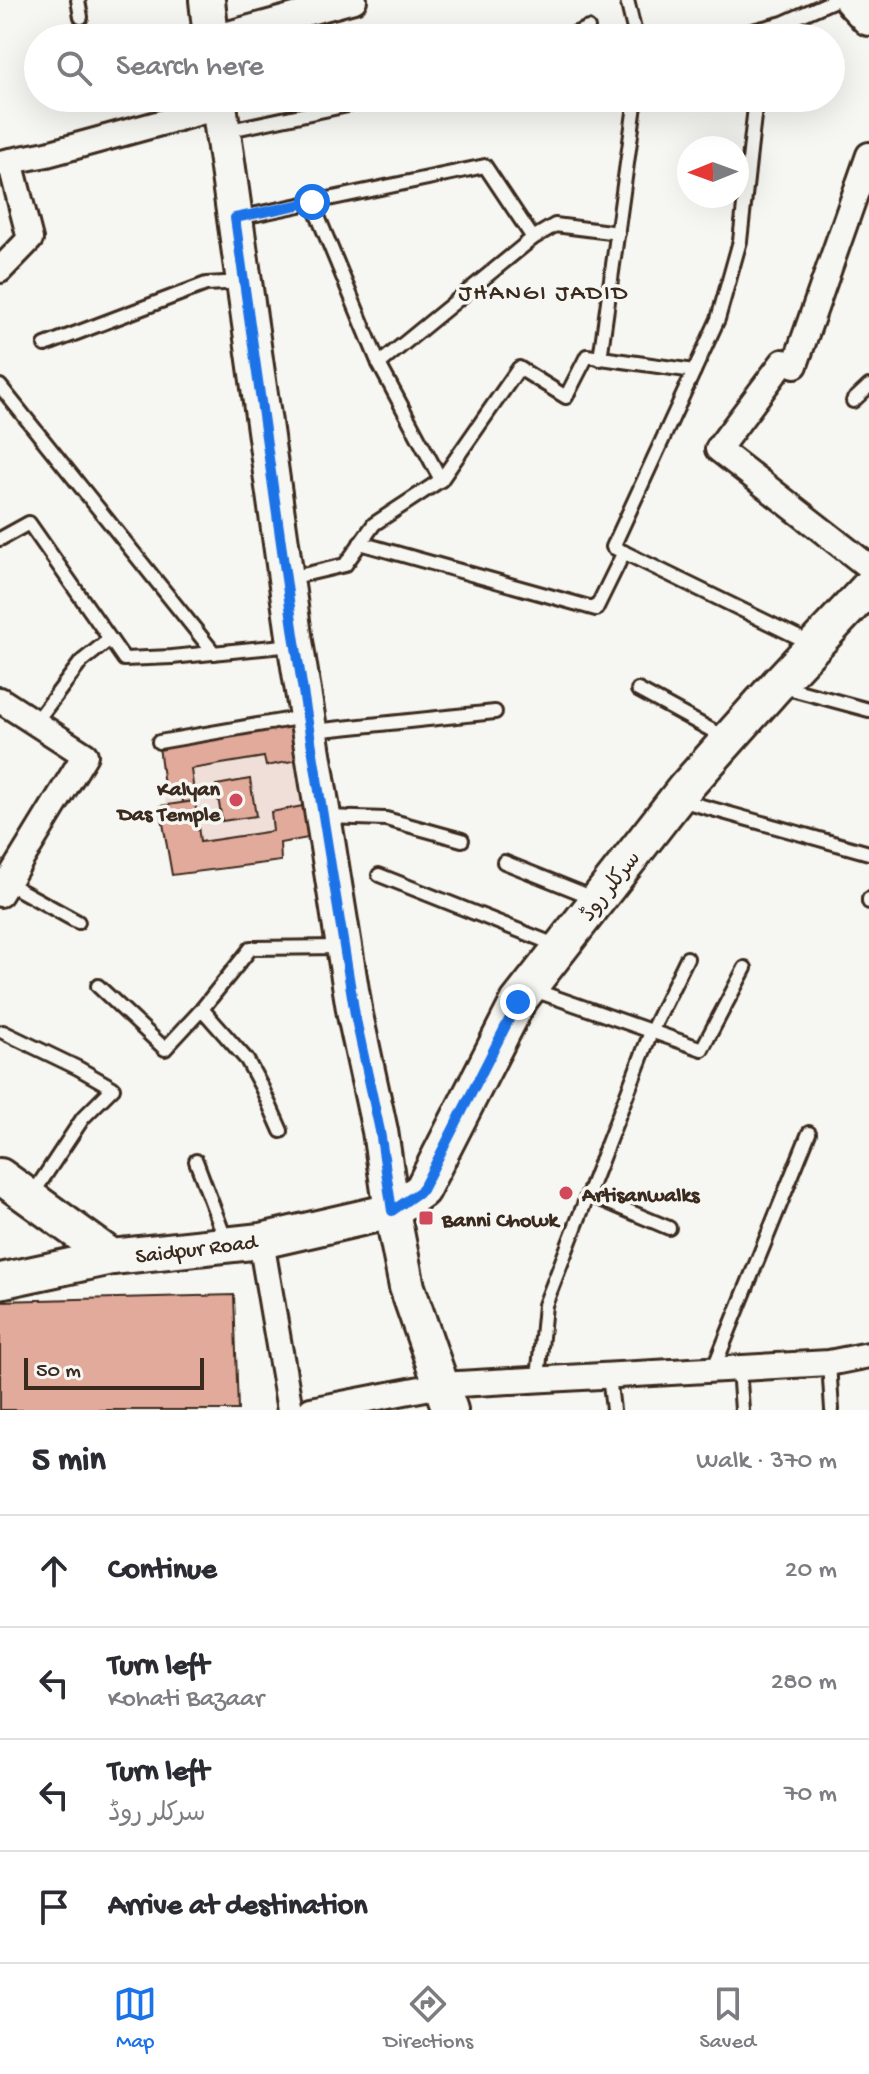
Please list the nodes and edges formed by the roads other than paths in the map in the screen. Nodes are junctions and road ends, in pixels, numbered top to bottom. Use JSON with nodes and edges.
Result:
{"nodes":[{"id":1,"x":78,"y":0,"type":"edge"},
{"id":2,"x":207,"y":0,"type":"edge"},
{"id":3,"x":354,"y":0,"type":"edge"},
{"id":4,"x":627,"y":0,"type":"edge"},
{"id":5,"x":835,"y":0,"type":"edge"},
{"id":6,"x":852,"y":0,"type":"edge"},
{"id":7,"x":81,"y":17,"type":"dead end"},
{"id":8,"x":869,"y":18,"type":"edge"},
{"id":9,"x":210,"y":24,"type":"edge"},
{"id":10,"x":264,"y":24,"type":"edge"},
{"id":11,"x":633,"y":24,"type":"edge"},
{"id":12,"x":781,"y":24,"type":"edge"},
{"id":13,"x":220,"y":112,"type":"edge"},
{"id":14,"x":634,"y":112,"type":"edge"},
{"id":15,"x":754,"y":112,"type":"edge"},
{"id":16,"x":869,"y":155,"type":"edge"},
{"id":17,"x":5,"y":162,"type":"edge"},
{"id":18,"x":312,"y":202,"type":"junction"},
{"id":19,"x":235,"y":218,"type":"junction"},
{"id":20,"x":618,"y":233,"type":"junction"},
{"id":21,"x":533,"y":238,"type":"junction"},
{"id":22,"x":0,"y":270,"type":"edge"},
{"id":23,"x":244,"y":282,"type":"junction"},
{"id":24,"x":45,"y":345,"type":"dead end"},
{"id":25,"x":600,"y":359,"type":"junction"},
{"id":26,"x":379,"y":364,"type":"junction"},
{"id":27,"x":694,"y":371,"type":"junction"},
{"id":28,"x":0,"y":386,"type":"edge"},
{"id":29,"x":869,"y":386,"type":"edge"},
{"id":30,"x":853,"y":401,"type":"dead end"},
{"id":31,"x":441,"y":480,"type":"junction"},
{"id":32,"x":0,"y":539,"type":"edge"},
{"id":33,"x":360,"y":543,"type":"junction"},
{"id":34,"x":624,"y":552,"type":"junction"},
{"id":35,"x":869,"y":567,"type":"edge"},
{"id":36,"x":286,"y":579,"type":"junction"},
{"id":37,"x":869,"y":587,"type":"edge"},
{"id":38,"x":110,"y":639,"type":"junction"},
{"id":39,"x":296,"y":645,"type":"junction"},
{"id":40,"x":814,"y":645,"type":"junction"},
{"id":41,"x":214,"y":653,"type":"junction"},
{"id":42,"x":777,"y":685,"type":"junction"},
{"id":43,"x":638,"y":690,"type":"dead end"},
{"id":44,"x":0,"y":700,"type":"edge"},
{"id":45,"x":869,"y":710,"type":"edge"},
{"id":46,"x":495,"y":712,"type":"dead end"},
{"id":47,"x":35,"y":723,"type":"junction"},
{"id":48,"x":308,"y":724,"type":"junction"},
{"id":49,"x":729,"y":740,"type":"junction"},
{"id":50,"x":159,"y":742,"type":"dead end"},
{"id":51,"x":677,"y":799,"type":"junction"},
{"id":52,"x":323,"y":817,"type":"junction"},
{"id":53,"x":462,"y":840,"type":"dead end"},
{"id":54,"x":869,"y":853,"type":"edge"},
{"id":55,"x":504,"y":862,"type":"dead end"},
{"id":56,"x":379,"y":875,"type":"dead end"},
{"id":57,"x":4,"y":888,"type":"edge"},
{"id":58,"x":598,"y":900,"type":"junction"},
{"id":59,"x":78,"y":922,"type":"dead end"},
{"id":60,"x":344,"y":947,"type":"junction"},
{"id":61,"x":561,"y":947,"type":"junction"},
{"id":62,"x":687,"y":958,"type":"dead end"},
{"id":63,"x":745,"y":968,"type":"dead end"},
{"id":64,"x":98,"y":986,"type":"dead end"},
{"id":65,"x":528,"y":988,"type":"junction"},
{"id":66,"x":202,"y":1009,"type":"junction"},
{"id":67,"x":3,"y":1032,"type":"dead end"},
{"id":68,"x":651,"y":1032,"type":"junction"},
{"id":69,"x":281,"y":1131,"type":"dead end"},
{"id":70,"x":809,"y":1133,"type":"dead end"},
{"id":71,"x":196,"y":1161,"type":"dead end"},
{"id":72,"x":0,"y":1176,"type":"edge"},
{"id":73,"x":588,"y":1194,"type":"junction"},
{"id":74,"x":30,"y":1197,"type":"junction"},
{"id":75,"x":392,"y":1211,"type":"junction"},
{"id":76,"x":669,"y":1228,"type":"dead end"},
{"id":77,"x":244,"y":1242,"type":"junction"},
{"id":78,"x":112,"y":1257,"type":"junction"},
{"id":79,"x":0,"y":1281,"type":"edge"},
{"id":80,"x":869,"y":1355,"type":"edge"},
{"id":81,"x":829,"y":1363,"type":"junction"},
{"id":82,"x":739,"y":1368,"type":"junction"},
{"id":83,"x":713,"y":1370,"type":"junction"},
{"id":84,"x":609,"y":1376,"type":"junction"},
{"id":85,"x":538,"y":1379,"type":"junction"},
{"id":86,"x":445,"y":1398,"type":"edge"},
{"id":87,"x":290,"y":1410,"type":"edge"},
{"id":88,"x":311,"y":1410,"type":"edge"},
{"id":89,"x":613,"y":1410,"type":"edge"},
{"id":90,"x":742,"y":1410,"type":"edge"},
{"id":91,"x":832,"y":1410,"type":"edge"}],
"edges":[{"from":1,"to":7,"type":"lane"},
{"from":2,"to":9,"type":"street"},
{"from":3,"to":10,"type":"street"},
{"from":4,"to":11,"type":"lane"},
{"from":5,"to":12,"type":"lane"},
{"from":6,"to":8,"type":"street"},
{"from":13,"to":17,"type":"street"},
{"from":13,"to":19,"type":"street"},
{"from":14,"to":20,"type":"lane"},
{"from":15,"to":27,"type":"lane"},
{"from":16,"to":35,"type":"street"},
{"from":17,"to":22,"type":"street"},
{"from":18,"to":19,"type":"lane"},
{"from":18,"to":21,"type":"lane"},
{"from":18,"to":26,"type":"lane"},
{"from":19,"to":23,"type":"street"},
{"from":20,"to":21,"type":"lane"},
{"from":20,"to":25,"type":"lane"},
{"from":21,"to":26,"type":"lane"},
{"from":23,"to":24,"type":"lane"},
{"from":23,"to":36,"type":"street"},
{"from":25,"to":27,"type":"lane"},
{"from":25,"to":31,"type":"lane"},
{"from":26,"to":31,"type":"lane"},
{"from":27,"to":34,"type":"lane"},
{"from":28,"to":41,"type":"lane"},
{"from":29,"to":30,"type":"lane"},
{"from":31,"to":33,"type":"lane"},
{"from":32,"to":38,"type":"lane"},
{"from":33,"to":34,"type":"lane"},
{"from":33,"to":36,"type":"lane"},
{"from":34,"to":40,"type":"lane"},
{"from":36,"to":39,"type":"street"},
{"from":37,"to":40,"type":"street","name":"سرکلر روڈ"},
{"from":38,"to":41,"type":"lane"},
{"from":38,"to":47,"type":"lane"},
{"from":39,"to":41,"type":"lane"},
{"from":39,"to":48,"type":"street"},
{"from":40,"to":42,"type":"street","name":"سرکلر روڈ"},
{"from":42,"to":45,"type":"lane"},
{"from":42,"to":49,"type":"street","name":"سرکلر روڈ"},
{"from":43,"to":49,"type":"lane"},
{"from":44,"to":47,"type":"street"},
{"from":46,"to":48,"type":"lane"},
{"from":47,"to":57,"type":"street"},
{"from":48,"to":50,"type":"lane"},
{"from":48,"to":52,"type":"street"},
{"from":49,"to":51,"type":"street","name":"سرکلر روڈ"},
{"from":51,"to":54,"type":"lane"},
{"from":51,"to":58,"type":"street","name":"سرکلر روڈ"},
{"from":52,"to":53,"type":"lane"},
{"from":52,"to":60,"type":"street"},
{"from":55,"to":58,"type":"lane"},
{"from":56,"to":61,"type":"lane"},
{"from":57,"to":59,"type":"lane"},
{"from":58,"to":61,"type":"street","name":"سرکلر روڈ"},
{"from":60,"to":66,"type":"lane"},
{"from":60,"to":75,"type":"street"},
{"from":61,"to":65,"type":"street","name":"سرکلر روڈ"},
{"from":62,"to":68,"type":"lane"},
{"from":63,"to":68,"type":"lane"},
{"from":64,"to":66,"type":"lane"},
{"from":65,"to":68,"type":"lane"},
{"from":65,"to":75,"type":"street","name":"سرکلر روڈ"},
{"from":66,"to":69,"type":"lane"},
{"from":67,"to":74,"type":"lane"},
{"from":68,"to":73,"type":"lane"},
{"from":70,"to":83,"type":"lane"},
{"from":71,"to":77,"type":"lane"},
{"from":72,"to":74,"type":"street"},
{"from":73,"to":76,"type":"lane"},
{"from":73,"to":85,"type":"lane"},
{"from":74,"to":78,"type":"street"},
{"from":75,"to":77,"type":"street","name":"Saidpur Road"},
{"from":75,"to":86,"type":"street"},
{"from":77,"to":78,"type":"street","name":"Saidpur Road"},
{"from":77,"to":87,"type":"street"},
{"from":78,"to":79,"type":"street","name":"Saidpur Road"},
{"from":80,"to":81,"type":"street"},
{"from":81,"to":82,"type":"street"},
{"from":81,"to":91,"type":"lane"},
{"from":82,"to":83,"type":"street"},
{"from":82,"to":90,"type":"lane"},
{"from":83,"to":84,"type":"street"},
{"from":84,"to":85,"type":"street"},
{"from":84,"to":89,"type":"lane"},
{"from":85,"to":86,"type":"street"},
{"from":86,"to":88,"type":"street"}]}
